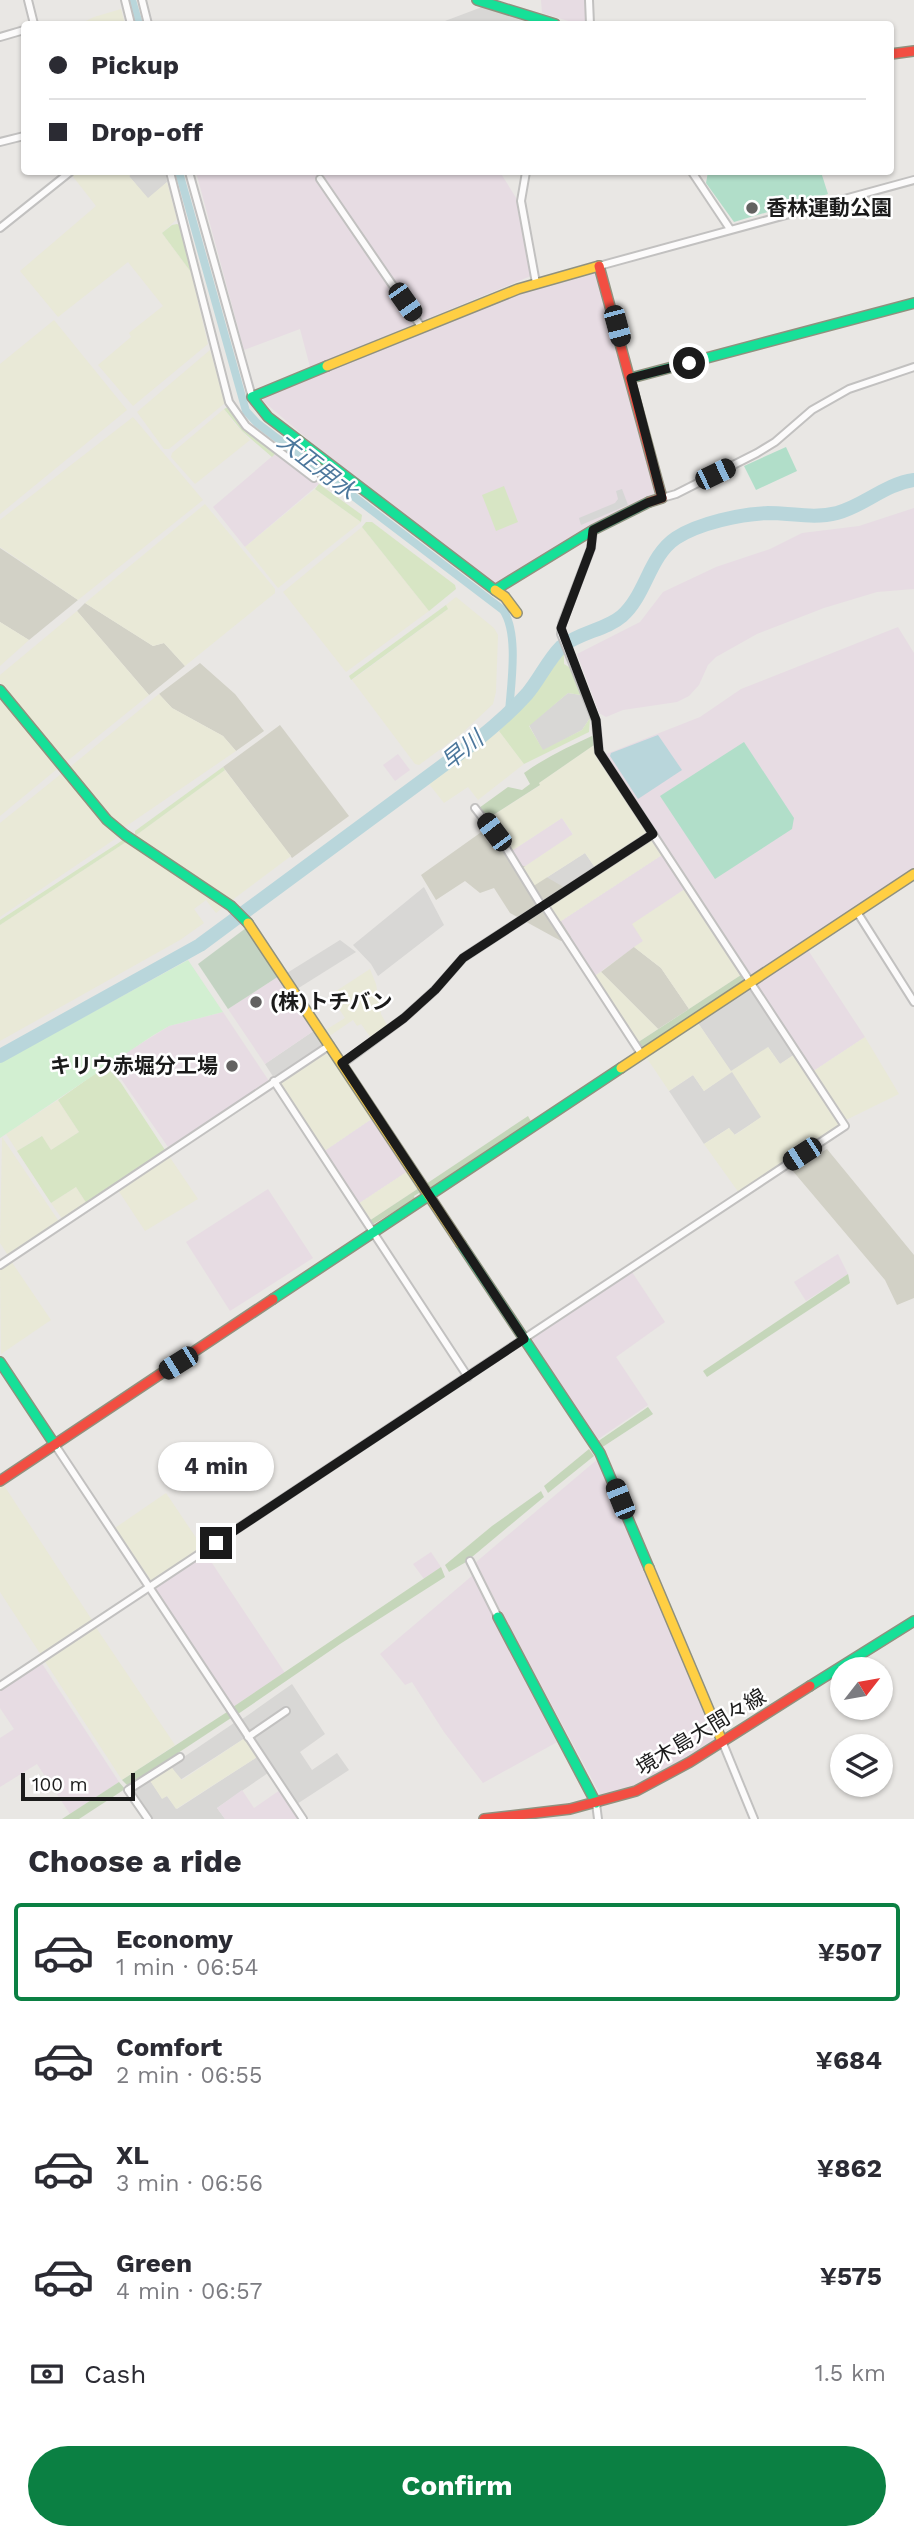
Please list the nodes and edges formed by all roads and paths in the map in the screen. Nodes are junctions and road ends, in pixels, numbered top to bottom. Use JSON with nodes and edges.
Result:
{"nodes":[{"id":1,"x":28,"y":0,"type":"edge"},
{"id":2,"x":125,"y":0,"type":"edge"},
{"id":3,"x":142,"y":0,"type":"edge"},
{"id":4,"x":477,"y":0,"type":"edge"},
{"id":5,"x":589,"y":0,"type":"edge"},
{"id":6,"x":33,"y":21,"type":"edge"},
{"id":7,"x":130,"y":21,"type":"edge"},
{"id":8,"x":148,"y":21,"type":"edge"},
{"id":9,"x":545,"y":21,"type":"edge"},
{"id":10,"x":590,"y":21,"type":"edge"},
{"id":11,"x":21,"y":31,"type":"edge"},
{"id":12,"x":0,"y":37,"type":"edge"},
{"id":13,"x":914,"y":51,"type":"edge"},
{"id":14,"x":894,"y":54,"type":"edge"},
{"id":15,"x":21,"y":137,"type":"edge"},
{"id":16,"x":0,"y":142,"type":"edge"},
{"id":17,"x":65,"y":175,"type":"edge"},
{"id":18,"x":171,"y":175,"type":"edge"},
{"id":19,"x":190,"y":175,"type":"edge"},
{"id":20,"x":526,"y":175,"type":"edge"},
{"id":21,"x":694,"y":175,"type":"edge"},
{"id":22,"x":320,"y":180,"type":"dead end"},
{"id":23,"x":914,"y":180,"type":"edge"},
{"id":24,"x":0,"y":228,"type":"edge"},
{"id":25,"x":730,"y":229,"type":"junction"},
{"id":26,"x":599,"y":265,"type":"junction"},
{"id":27,"x":536,"y":283,"type":"junction"},
{"id":28,"x":914,"y":303,"type":"edge"},
{"id":29,"x":422,"y":328,"type":"junction"},
{"id":30,"x":914,"y":367,"type":"edge"},
{"id":31,"x":631,"y":378,"type":"junction"},
{"id":32,"x":252,"y":397,"type":"junction"},
{"id":33,"x":314,"y":478,"type":"dead end"},
{"id":34,"x":662,"y":498,"type":"junction"},
{"id":35,"x":593,"y":530,"type":"junction"},
{"id":36,"x":495,"y":590,"type":"junction"},
{"id":37,"x":517,"y":613,"type":"dead end"},
{"id":38,"x":0,"y":690,"type":"edge"},
{"id":39,"x":475,"y":808,"type":"dead end"},
{"id":40,"x":653,"y":834,"type":"junction"},
{"id":41,"x":914,"y":874,"type":"edge"},
{"id":42,"x":544,"y":906,"type":"junction"},
{"id":43,"x":857,"y":912,"type":"junction"},
{"id":44,"x":751,"y":983,"type":"junction"},
{"id":45,"x":914,"y":1002,"type":"edge"},
{"id":46,"x":330,"y":1045,"type":"junction"},
{"id":47,"x":642,"y":1055,"type":"junction"},
{"id":48,"x":342,"y":1063,"type":"junction"},
{"id":49,"x":274,"y":1081,"type":"junction"},
{"id":50,"x":429,"y":1196,"type":"junction"},
{"id":51,"x":374,"y":1232,"type":"junction"},
{"id":52,"x":0,"y":1265,"type":"edge"},
{"id":53,"x":524,"y":1339,"type":"junction"},
{"id":54,"x":0,"y":1362,"type":"edge"},
{"id":55,"x":468,"y":1377,"type":"junction"},
{"id":56,"x":55,"y":1445,"type":"junction"},
{"id":57,"x":0,"y":1481,"type":"edge"},
{"id":58,"x":470,"y":1561,"type":"dead end"},
{"id":59,"x":149,"y":1587,"type":"junction"},
{"id":60,"x":498,"y":1617,"type":"joint"},
{"id":61,"x":914,"y":1621,"type":"edge"},
{"id":62,"x":0,"y":1686,"type":"edge"},
{"id":63,"x":286,"y":1711,"type":"dead end"},
{"id":64,"x":248,"y":1737,"type":"junction"},
{"id":65,"x":722,"y":1741,"type":"junction"},
{"id":66,"x":180,"y":1757,"type":"dead end"},
{"id":67,"x":596,"y":1803,"type":"junction"},
{"id":68,"x":148,"y":1819,"type":"edge"},
{"id":69,"x":303,"y":1819,"type":"edge"},
{"id":70,"x":484,"y":1819,"type":"edge"},
{"id":71,"x":598,"y":1819,"type":"edge"},
{"id":72,"x":754,"y":1819,"type":"edge"}],
"edges":[{"from":1,"to":6,"type":"street"},
{"from":2,"to":7,"type":"street"},
{"from":3,"to":8,"type":"street"},
{"from":4,"to":9,"type":"street"},
{"from":5,"to":10,"type":"street"},
{"from":11,"to":12,"type":"street"},
{"from":13,"to":14,"type":"street"},
{"from":15,"to":16,"type":"street"},
{"from":17,"to":24,"type":"street"},
{"from":18,"to":33,"type":"street"},
{"from":19,"to":32,"type":"street"},
{"from":20,"to":27,"type":"street"},
{"from":21,"to":25,"type":"street"},
{"from":22,"to":29,"type":"street"},
{"from":23,"to":25,"type":"street"},
{"from":25,"to":26,"type":"street"},
{"from":26,"to":27,"type":"street"},
{"from":26,"to":31,"type":"street"},
{"from":27,"to":29,"type":"street"},
{"from":28,"to":31,"type":"street"},
{"from":29,"to":32,"type":"street"},
{"from":30,"to":34,"type":"street"},
{"from":31,"to":34,"type":"street"},
{"from":32,"to":36,"type":"street"},
{"from":34,"to":35,"type":"street"},
{"from":35,"to":36,"type":"street"},
{"from":35,"to":40,"type":"street"},
{"from":36,"to":37,"type":"street"},
{"from":38,"to":46,"type":"street"},
{"from":39,"to":42,"type":"street"},
{"from":40,"to":42,"type":"street"},
{"from":40,"to":44,"type":"street"},
{"from":41,"to":43,"type":"street"},
{"from":42,"to":47,"type":"street"},
{"from":42,"to":48,"type":"street"},
{"from":43,"to":44,"type":"street"},
{"from":43,"to":45,"type":"street"},
{"from":44,"to":47,"type":"street"},
{"from":44,"to":53,"type":"street"},
{"from":46,"to":48,"type":"street"},
{"from":46,"to":49,"type":"street"},
{"from":47,"to":50,"type":"street"},
{"from":48,"to":50,"type":"street"},
{"from":49,"to":51,"type":"street"},
{"from":49,"to":52,"type":"street"},
{"from":50,"to":51,"type":"street"},
{"from":50,"to":53,"type":"street"},
{"from":51,"to":55,"type":"street"},
{"from":51,"to":56,"type":"street"},
{"from":53,"to":55,"type":"street"},
{"from":53,"to":65,"type":"street"},
{"from":54,"to":56,"type":"street"},
{"from":55,"to":59,"type":"street"},
{"from":56,"to":57,"type":"street"},
{"from":56,"to":59,"type":"street"},
{"from":58,"to":60,"type":"street"},
{"from":59,"to":62,"type":"street"},
{"from":59,"to":64,"type":"street"},
{"from":60,"to":67,"type":"street"},
{"from":61,"to":65,"type":"street","name":"境木島大間々線"},
{"from":63,"to":64,"type":"street"},
{"from":64,"to":69,"type":"street"},
{"from":65,"to":67,"type":"street","name":"境木島大間々線"},
{"from":65,"to":72,"type":"street"},
{"from":66,"to":68,"type":"street"},
{"from":67,"to":70,"type":"street","name":"境木島大間々線"},
{"from":67,"to":71,"type":"street"}]}
